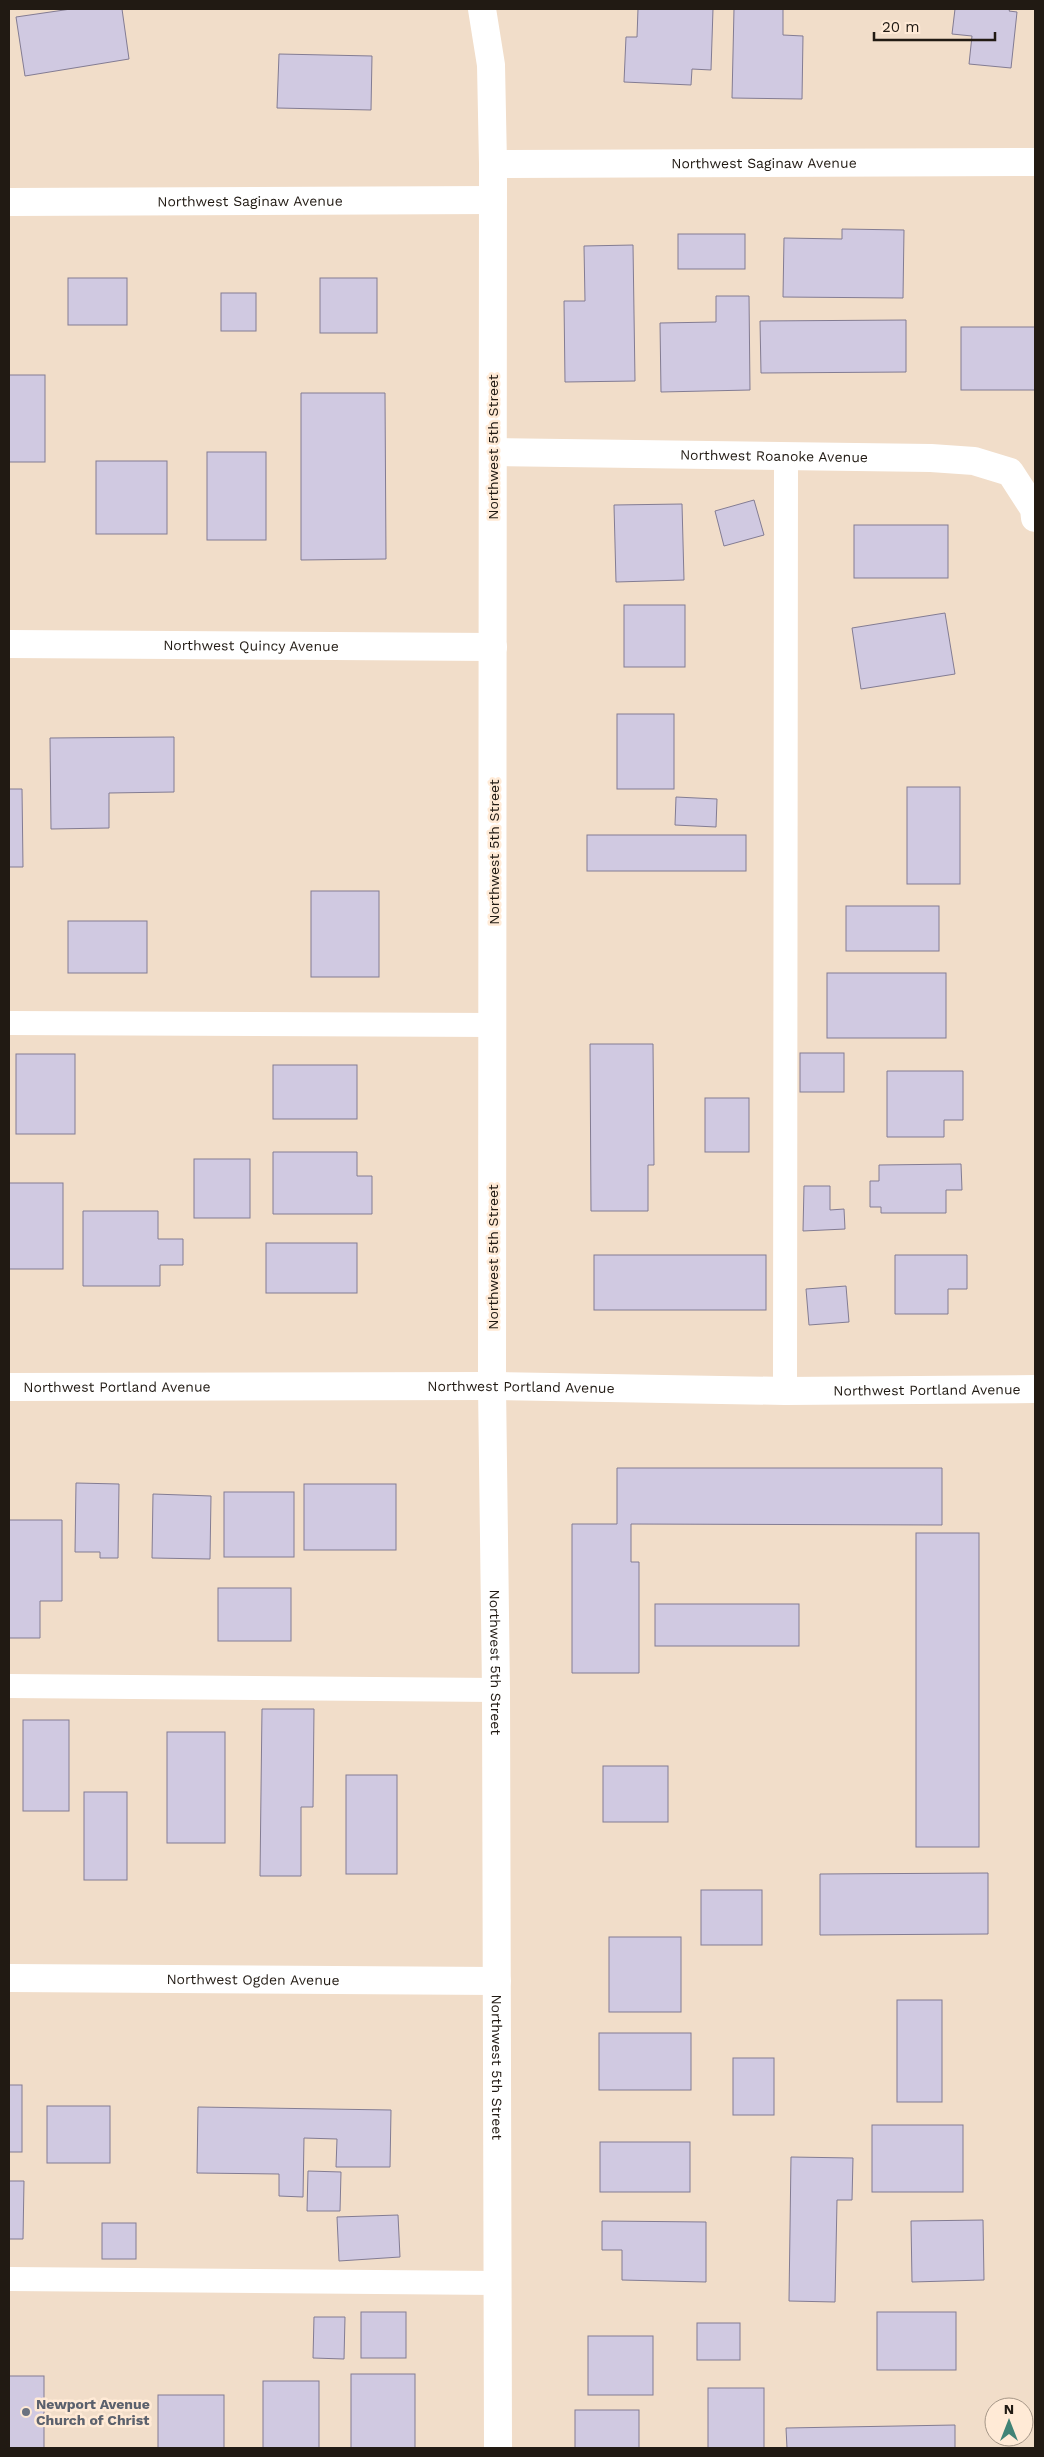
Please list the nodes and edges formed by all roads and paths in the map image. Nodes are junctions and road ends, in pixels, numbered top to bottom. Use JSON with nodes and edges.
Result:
{"nodes":[{"id":1,"x":482,"y":9,"type":"edge"},
{"id":2,"x":1035,"y":162,"type":"edge"},
{"id":3,"x":493,"y":164,"type":"junction"},
{"id":4,"x":493,"y":200,"type":"junction"},
{"id":5,"x":9,"y":202,"type":"edge"},
{"id":6,"x":493,"y":452,"type":"junction"},
{"id":7,"x":786,"y":457,"type":"junction"},
{"id":8,"x":1034,"y":513,"type":"edge"},
{"id":9,"x":9,"y":644,"type":"edge"},
{"id":10,"x":493,"y":647,"type":"junction"},
{"id":11,"x":9,"y":1023,"type":"edge"},
{"id":12,"x":494,"y":1025,"type":"junction"},
{"id":13,"x":492,"y":1386,"type":"junction"},
{"id":14,"x":9,"y":1387,"type":"edge"},
{"id":15,"x":1035,"y":1389,"type":"edge"},
{"id":16,"x":785,"y":1391,"type":"junction"},
{"id":17,"x":9,"y":1686,"type":"edge"},
{"id":18,"x":496,"y":1690,"type":"junction"},
{"id":19,"x":9,"y":1978,"type":"edge"},
{"id":20,"x":497,"y":1981,"type":"junction"},
{"id":21,"x":9,"y":2279,"type":"edge"},
{"id":22,"x":498,"y":2283,"type":"junction"},
{"id":23,"x":498,"y":2448,"type":"edge"}],
"edges":[{"from":1,"to":3,"type":"street","name":"Northwest 5th Street"},
{"from":2,"to":3,"type":"street","name":"Northwest Saginaw Avenue"},
{"from":3,"to":4,"type":"street","name":"Northwest 5th Street"},
{"from":4,"to":5,"type":"street","name":"Northwest Saginaw Avenue"},
{"from":4,"to":6,"type":"street","name":"Northwest 5th Street"},
{"from":6,"to":7,"type":"street","name":"Northwest Roanoke Avenue"},
{"from":6,"to":10,"type":"street","name":"Northwest 5th Street"},
{"from":7,"to":8,"type":"street","name":"Northwest Roanoke Avenue"},
{"from":7,"to":16,"type":"lane"},
{"from":9,"to":10,"type":"street","name":"Northwest Quincy Avenue"},
{"from":10,"to":12,"type":"street","name":"Northwest 5th Street"},
{"from":11,"to":12,"type":"lane"},
{"from":12,"to":13,"type":"street","name":"Northwest 5th Street"},
{"from":13,"to":14,"type":"street","name":"Northwest Portland Avenue"},
{"from":13,"to":16,"type":"street","name":"Northwest Portland Avenue"},
{"from":13,"to":18,"type":"street","name":"Northwest 5th Street"},
{"from":15,"to":16,"type":"street","name":"Northwest Portland Avenue"},
{"from":17,"to":18,"type":"lane"},
{"from":18,"to":20,"type":"street","name":"Northwest 5th Street"},
{"from":19,"to":20,"type":"street","name":"Northwest Ogden Avenue"},
{"from":20,"to":22,"type":"street","name":"Northwest 5th Street"},
{"from":21,"to":22,"type":"lane"},
{"from":22,"to":23,"type":"street","name":"Northwest 5th Street"}]}
